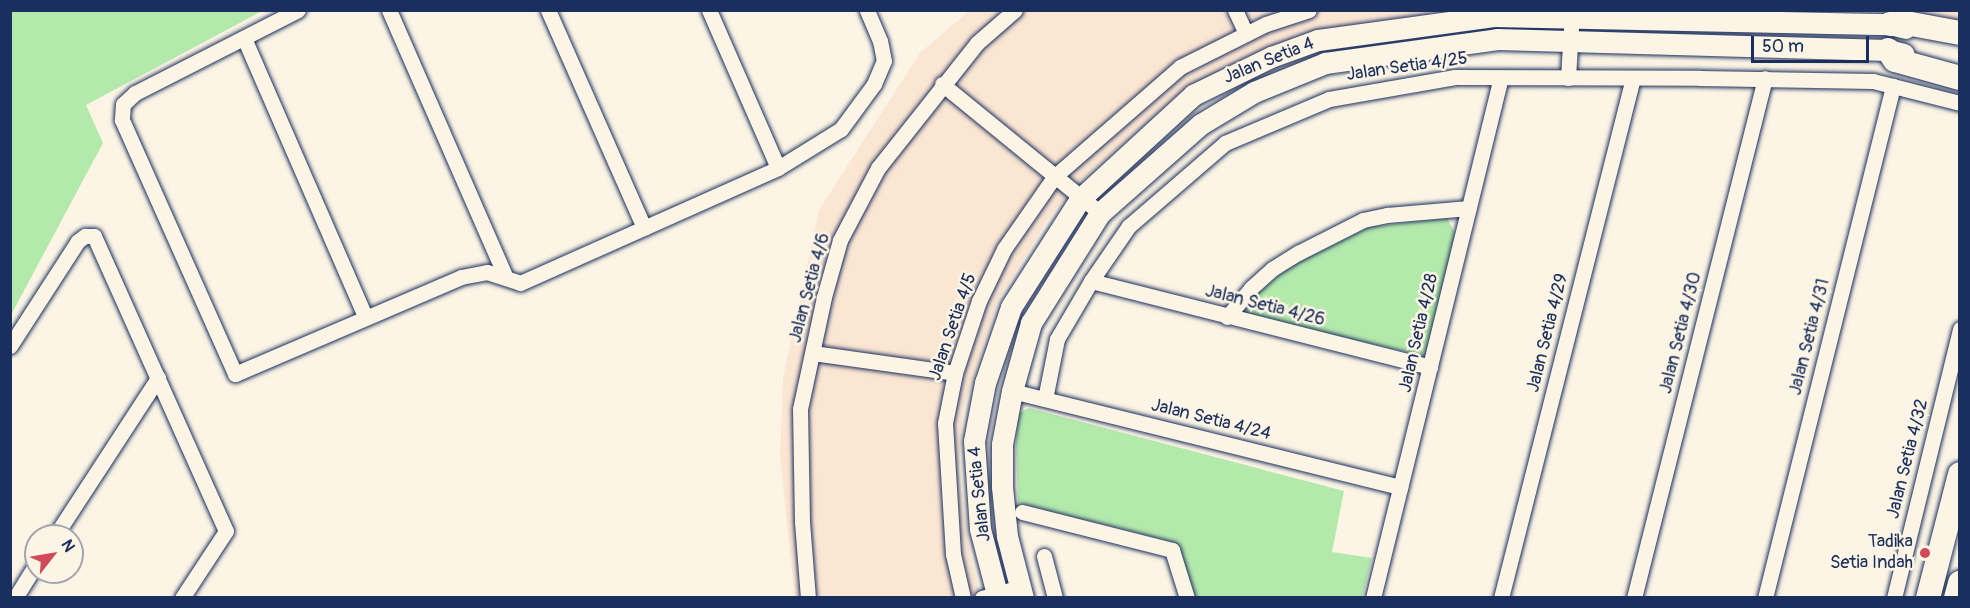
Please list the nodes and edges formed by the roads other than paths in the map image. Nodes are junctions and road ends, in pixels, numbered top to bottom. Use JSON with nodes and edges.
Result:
{"nodes":[{"id":1,"x":298,"y":10,"type":"edge"},
{"id":2,"x":389,"y":10,"type":"edge"},
{"id":3,"x":548,"y":10,"type":"edge"},
{"id":4,"x":709,"y":10,"type":"edge"},
{"id":5,"x":867,"y":10,"type":"edge"},
{"id":6,"x":1015,"y":10,"type":"edge"},
{"id":7,"x":1235,"y":10,"type":"edge"},
{"id":8,"x":1309,"y":10,"type":"edge"},
{"id":9,"x":1572,"y":14,"type":"edge"},
{"id":10,"x":1890,"y":24,"type":"junction"},
{"id":11,"x":1959,"y":33,"type":"edge"},
{"id":12,"x":1246,"y":34,"type":"junction"},
{"id":13,"x":244,"y":38,"type":"junction"},
{"id":14,"x":1571,"y":41,"type":"junction"},
{"id":15,"x":1959,"y":41,"type":"edge"},
{"id":16,"x":1888,"y":50,"type":"junction"},
{"id":17,"x":1959,"y":68,"type":"edge"},
{"id":18,"x":1501,"y":77,"type":"junction"},
{"id":19,"x":1568,"y":78,"type":"junction"},
{"id":20,"x":1633,"y":78,"type":"junction"},
{"id":21,"x":1765,"y":78,"type":"junction"},
{"id":22,"x":1959,"y":78,"type":"edge"},
{"id":23,"x":942,"y":84,"type":"junction"},
{"id":24,"x":1893,"y":86,"type":"junction"},
{"id":25,"x":1959,"y":103,"type":"edge"},
{"id":26,"x":778,"y":168,"type":"junction"},
{"id":27,"x":1054,"y":177,"type":"junction"},
{"id":28,"x":1080,"y":199,"type":"junction"},
{"id":29,"x":1469,"y":208,"type":"junction"},
{"id":30,"x":1100,"y":213,"type":"junction"},
{"id":31,"x":644,"y":228,"type":"junction"},
{"id":32,"x":506,"y":278,"type":"junction"},
{"id":33,"x":1091,"y":282,"type":"junction"},
{"id":34,"x":1227,"y":317,"type":"junction"},
{"id":35,"x":366,"y":318,"type":"junction"},
{"id":36,"x":1959,"y":329,"type":"edge"},
{"id":37,"x":10,"y":346,"type":"edge"},
{"id":38,"x":813,"y":353,"type":"junction"},
{"id":39,"x":1430,"y":367,"type":"junction"},
{"id":40,"x":955,"y":373,"type":"junction"},
{"id":41,"x":158,"y":378,"type":"junction"},
{"id":42,"x":1012,"y":391,"type":"junction"},
{"id":43,"x":1045,"y":399,"type":"junction"},
{"id":44,"x":1959,"y":474,"type":"edge"},
{"id":45,"x":1400,"y":487,"type":"junction"},
{"id":46,"x":1022,"y":512,"type":"dead end"},
{"id":47,"x":63,"y":524,"type":"edge"},
{"id":48,"x":1044,"y":556,"type":"dead end"},
{"id":49,"x":24,"y":583,"type":"edge"},
{"id":50,"x":1959,"y":583,"type":"edge"},
{"id":51,"x":1022,"y":592,"type":"edge"},
{"id":52,"x":992,"y":596,"type":"edge"},
{"id":53,"x":15,"y":597,"type":"edge"},
{"id":54,"x":182,"y":597,"type":"edge"},
{"id":55,"x":808,"y":597,"type":"edge"},
{"id":56,"x":963,"y":597,"type":"edge"},
{"id":57,"x":1055,"y":597,"type":"edge"},
{"id":58,"x":1187,"y":597,"type":"edge"},
{"id":59,"x":1373,"y":597,"type":"edge"},
{"id":60,"x":1501,"y":597,"type":"edge"},
{"id":61,"x":1634,"y":597,"type":"edge"},
{"id":62,"x":1765,"y":597,"type":"edge"},
{"id":63,"x":1894,"y":597,"type":"edge"},
{"id":64,"x":1928,"y":597,"type":"edge"},
{"id":65,"x":1956,"y":597,"type":"edge"}],
"edges":[{"from":1,"to":13,"type":"street"},
{"from":2,"to":32,"type":"street"},
{"from":3,"to":31,"type":"street"},
{"from":4,"to":26,"type":"street"},
{"from":5,"to":26,"type":"street"},
{"from":6,"to":23,"type":"street","name":"Jalan Setia 4/6"},
{"from":7,"to":12,"type":"street"},
{"from":8,"to":12,"type":"street","name":"Jalan Setia 4/5"},
{"from":9,"to":10,"type":"street","name":"Jalan Setia 4"},
{"from":9,"to":14,"type":"street"},
{"from":9,"to":28,"type":"street","name":"Jalan Setia 4"},
{"from":10,"to":11,"type":"main road"},
{"from":10,"to":15,"type":"street","name":"Jalan Setia 4"},
{"from":12,"to":27,"type":"street","name":"Jalan Setia 4/5"},
{"from":13,"to":35,"type":"street"},
{"from":13,"to":35,"type":"street"},
{"from":14,"to":16,"type":"street","name":"Jalan Setia 4"},
{"from":14,"to":19,"type":"street"},
{"from":14,"to":30,"type":"street","name":"Jalan Setia 4"},
{"from":16,"to":17,"type":"street","name":"Jalan Setia 4"},
{"from":16,"to":22,"type":"main road"},
{"from":18,"to":19,"type":"street","name":"Jalan Setia 4/25"},
{"from":18,"to":29,"type":"street","name":"Jalan Setia 4/28"},
{"from":18,"to":33,"type":"street","name":"Jalan Setia 4/25"},
{"from":19,"to":20,"type":"street","name":"Jalan Setia 4/25"},
{"from":20,"to":21,"type":"street","name":"Jalan Setia 4/25"},
{"from":20,"to":60,"type":"street","name":"Jalan Setia 4/29"},
{"from":21,"to":24,"type":"street","name":"Jalan Setia 4/25"},
{"from":21,"to":61,"type":"street","name":"Jalan Setia 4/30"},
{"from":23,"to":27,"type":"street"},
{"from":23,"to":38,"type":"street","name":"Jalan Setia 4/6"},
{"from":24,"to":25,"type":"street","name":"Jalan Setia 4/25"},
{"from":24,"to":62,"type":"street","name":"Jalan Setia 4/31"},
{"from":26,"to":31,"type":"street"},
{"from":27,"to":28,"type":"street"},
{"from":27,"to":40,"type":"street","name":"Jalan Setia 4/5"},
{"from":28,"to":30,"type":"street"},
{"from":28,"to":52,"type":"street","name":"Jalan Setia 4"},
{"from":29,"to":34,"type":"street"},
{"from":29,"to":39,"type":"street","name":"Jalan Setia 4/28"},
{"from":30,"to":42,"type":"street","name":"Jalan Setia 4"},
{"from":31,"to":32,"type":"street"},
{"from":32,"to":35,"type":"street"},
{"from":33,"to":34,"type":"street","name":"Jalan Setia 4/26"},
{"from":33,"to":43,"type":"street","name":"Jalan Setia 4/25"},
{"from":34,"to":39,"type":"street","name":"Jalan Setia 4/26"},
{"from":36,"to":63,"type":"street","name":"Jalan Setia 4/32"},
{"from":37,"to":41,"type":"street"},
{"from":38,"to":40,"type":"street"},
{"from":38,"to":55,"type":"street","name":"Jalan Setia 4/6"},
{"from":39,"to":45,"type":"street","name":"Jalan Setia 4/28"},
{"from":40,"to":56,"type":"street","name":"Jalan Setia 4/5"},
{"from":41,"to":47,"type":"street"},
{"from":41,"to":54,"type":"street"},
{"from":42,"to":43,"type":"street","name":"Jalan Setia 4/24"},
{"from":42,"to":51,"type":"street","name":"Jalan Setia 4"},
{"from":43,"to":45,"type":"street","name":"Jalan Setia 4/24"},
{"from":44,"to":64,"type":"main road"},
{"from":45,"to":59,"type":"street","name":"Jalan Setia 4/28"},
{"from":46,"to":58,"type":"street"},
{"from":48,"to":57,"type":"street"},
{"from":49,"to":53,"type":"street"},
{"from":50,"to":65,"type":"main road"},
{"from":51,"to":52,"type":"street"}]}
